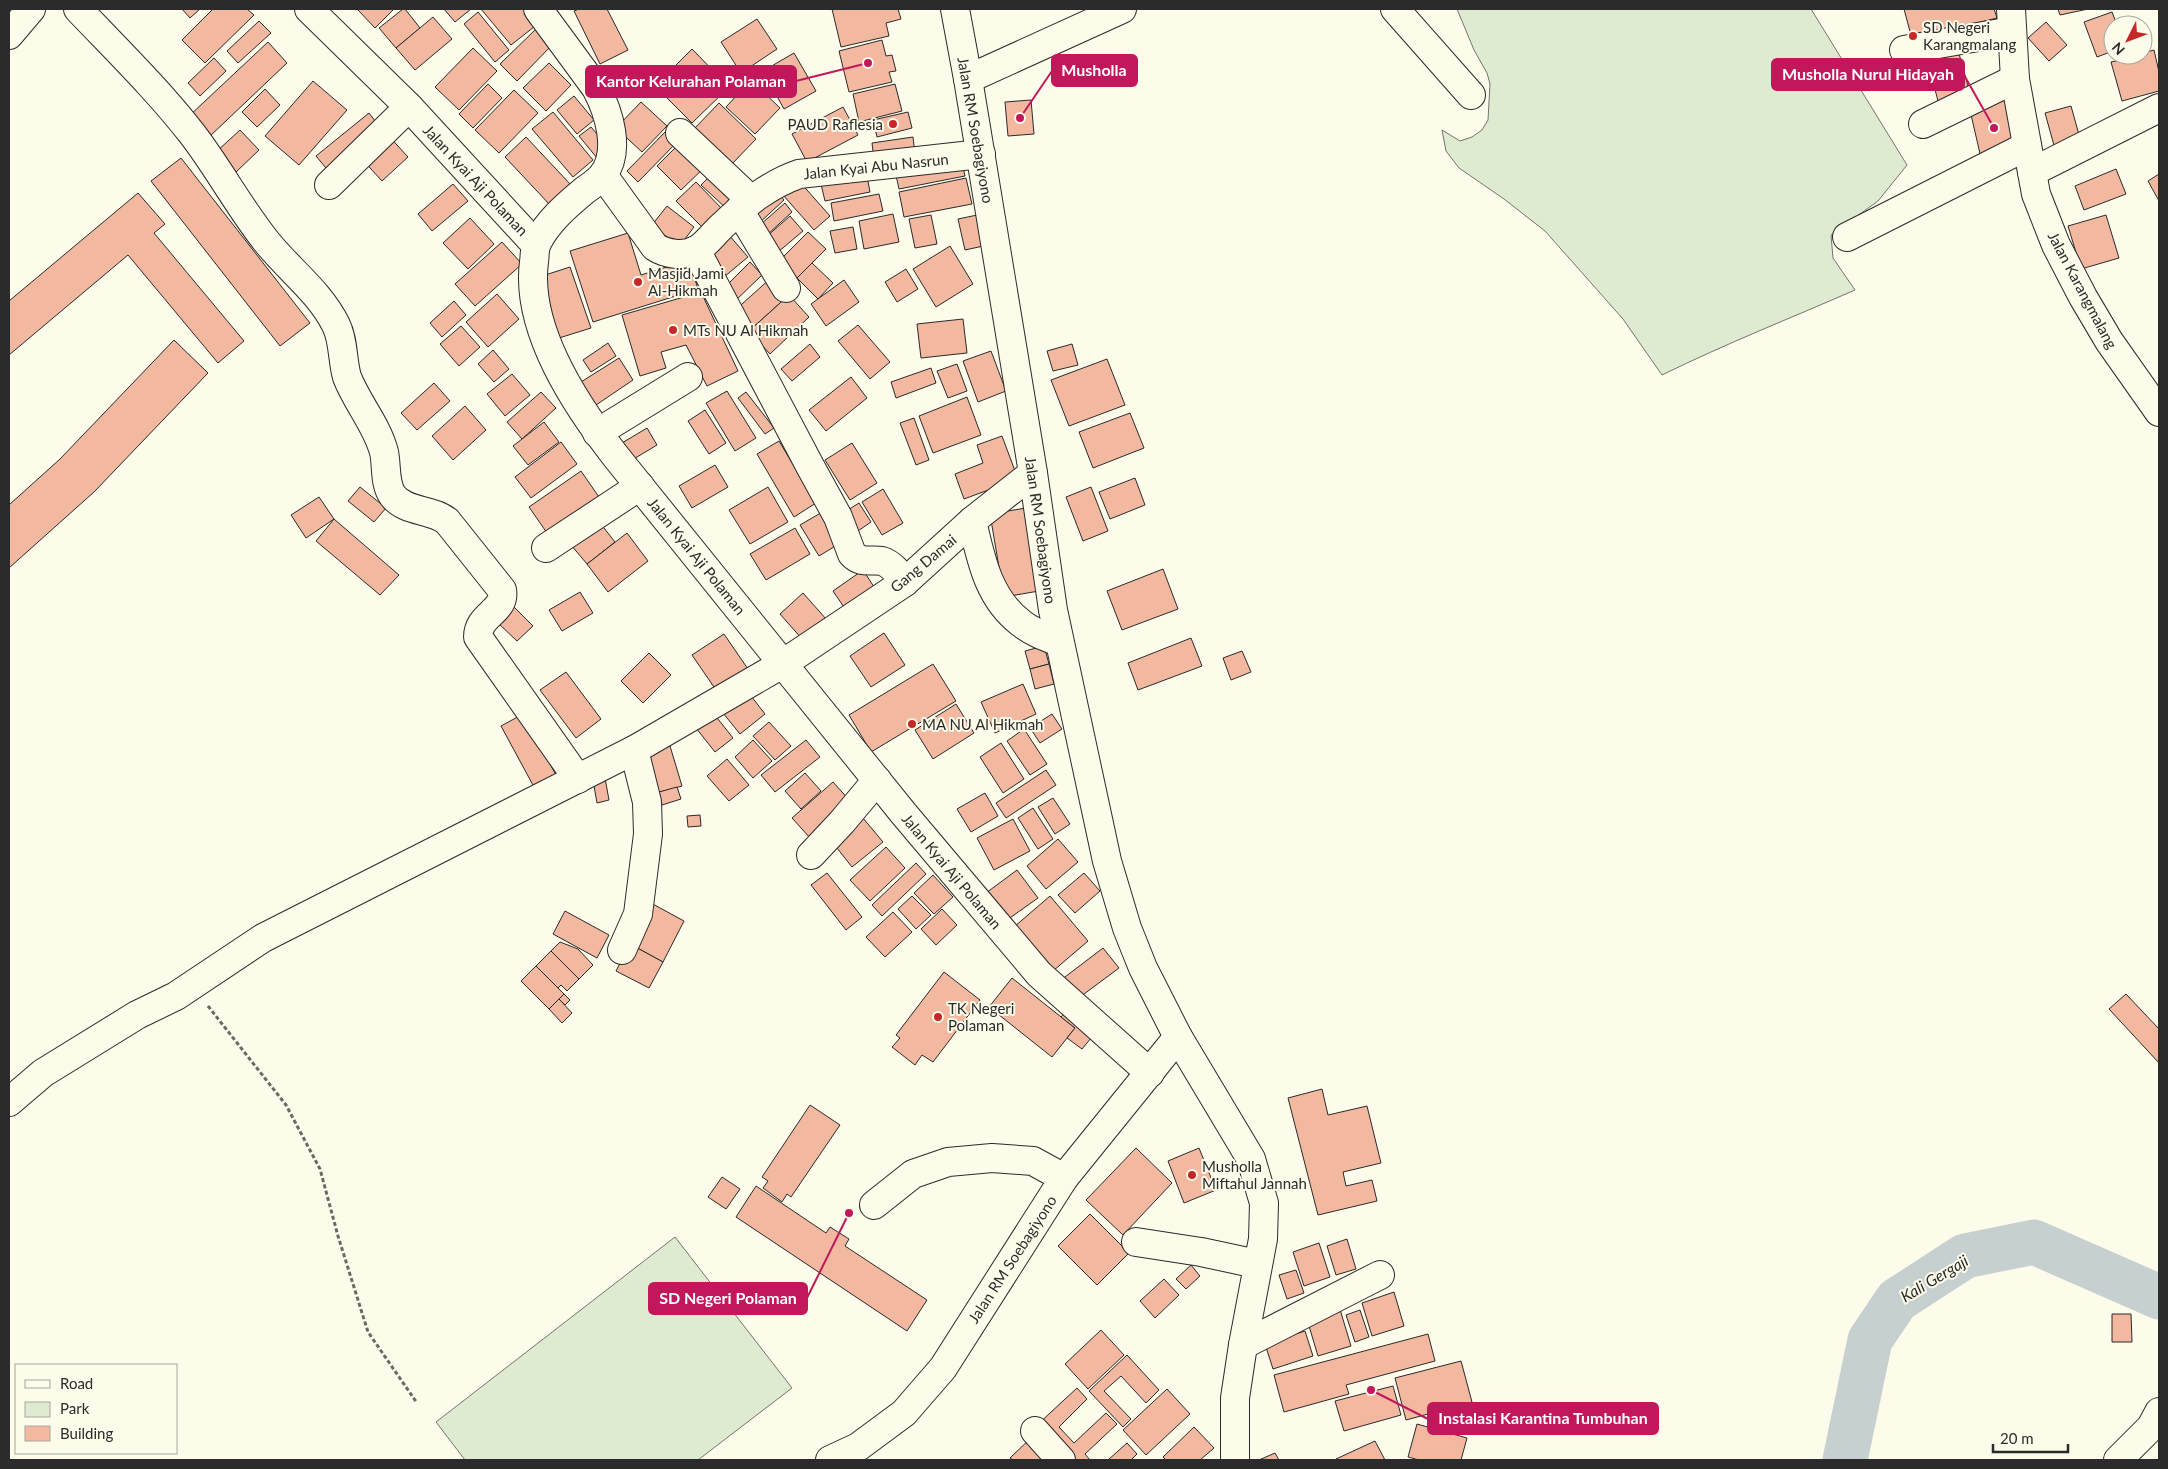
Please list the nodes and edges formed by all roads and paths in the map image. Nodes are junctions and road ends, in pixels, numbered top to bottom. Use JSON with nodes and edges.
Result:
{"nodes":[{"id":1,"x":31,"y":9,"type":"edge"},
{"id":2,"x":78,"y":9,"type":"edge"},
{"id":3,"x":309,"y":9,"type":"edge"},
{"id":4,"x":538,"y":9,"type":"edge"},
{"id":5,"x":954,"y":9,"type":"edge"},
{"id":6,"x":1122,"y":9,"type":"edge"},
{"id":7,"x":1395,"y":9,"type":"edge"},
{"id":8,"x":2012,"y":20,"type":"edge"},
{"id":9,"x":9,"y":36,"type":"edge"},
{"id":10,"x":1904,"y":50,"type":"dead end"},
{"id":11,"x":968,"y":79,"type":"junction"},
{"id":12,"x":2015,"y":79,"type":"junction"},
{"id":13,"x":1471,"y":95,"type":"dead end"},
{"id":14,"x":408,"y":107,"type":"junction"},
{"id":15,"x":2159,"y":108,"type":"edge"},
{"id":16,"x":1923,"y":124,"type":"dead end"},
{"id":17,"x":680,"y":133,"type":"dead end"},
{"id":18,"x":981,"y":154,"type":"junction"},
{"id":19,"x":2030,"y":159,"type":"junction"},
{"id":20,"x":603,"y":175,"type":"junction"},
{"id":21,"x":329,"y":185,"type":"dead end"},
{"id":22,"x":745,"y":205,"type":"junction"},
{"id":23,"x":1847,"y":237,"type":"dead end"},
{"id":24,"x":536,"y":245,"type":"junction"},
{"id":25,"x":696,"y":250,"type":"junction"},
{"id":26,"x":786,"y":288,"type":"dead end"},
{"id":27,"x":688,"y":377,"type":"dead end"},
{"id":28,"x":2159,"y":412,"type":"edge"},
{"id":29,"x":597,"y":433,"type":"junction"},
{"id":30,"x":1033,"y":473,"type":"junction"},
{"id":31,"x":640,"y":486,"type":"junction"},
{"id":32,"x":972,"y":521,"type":"junction"},
{"id":33,"x":546,"y":548,"type":"dead end"},
{"id":34,"x":905,"y":582,"type":"junction"},
{"id":35,"x":1059,"y":642,"type":"junction"},
{"id":36,"x":784,"y":663,"type":"junction"},
{"id":37,"x":634,"y":750,"type":"junction"},
{"id":38,"x":578,"y":779,"type":"junction"},
{"id":39,"x":877,"y":780,"type":"junction"},
{"id":40,"x":811,"y":855,"type":"dead end"},
{"id":41,"x":622,"y":950,"type":"dead end"},
{"id":42,"x":192,"y":986,"type":"junction"},
{"id":43,"x":1178,"y":1037,"type":"junction"},
{"id":44,"x":1150,"y":1073,"type":"junction"},
{"id":45,"x":9,"y":1102,"type":"edge"},
{"id":46,"x":1064,"y":1178,"type":"junction"},
{"id":47,"x":874,"y":1205,"type":"dead end"},
{"id":48,"x":1136,"y":1242,"type":"dead end"},
{"id":49,"x":1260,"y":1252,"type":"junction"},
{"id":50,"x":1380,"y":1275,"type":"dead end"},
{"id":51,"x":1243,"y":1345,"type":"junction"},
{"id":52,"x":417,"y":1403,"type":"dead end"},
{"id":53,"x":2159,"y":1412,"type":"edge"},
{"id":54,"x":1035,"y":1431,"type":"dead end"},
{"id":55,"x":830,"y":1460,"type":"edge"},
{"id":56,"x":1061,"y":1460,"type":"edge"},
{"id":57,"x":1235,"y":1460,"type":"edge"},
{"id":58,"x":2118,"y":1460,"type":"edge"}],
"edges":[{"from":1,"to":9,"type":"street"},
{"from":2,"to":38,"type":"street"},
{"from":3,"to":14,"type":"street","name":"Jalan Kyai Aji Polaman"},
{"from":4,"to":20,"type":"street"},
{"from":5,"to":11,"type":"street","name":"Jalan RM Soebagiyono"},
{"from":6,"to":11,"type":"street"},
{"from":7,"to":13,"type":"street"},
{"from":8,"to":10,"type":"street"},
{"from":8,"to":12,"type":"street","name":"Jalan Karangmalang"},
{"from":11,"to":18,"type":"street","name":"Jalan RM Soebagiyono"},
{"from":12,"to":16,"type":"street"},
{"from":12,"to":19,"type":"street","name":"Jalan Karangmalang"},
{"from":14,"to":21,"type":"street"},
{"from":14,"to":24,"type":"street","name":"Jalan Kyai Aji Polaman"},
{"from":15,"to":19,"type":"street"},
{"from":17,"to":22,"type":"street"},
{"from":18,"to":22,"type":"street","name":"Jalan Kyai Abu Nasrun"},
{"from":18,"to":30,"type":"street","name":"Jalan RM Soebagiyono"},
{"from":19,"to":23,"type":"street"},
{"from":19,"to":28,"type":"street","name":"Jalan Karangmalang"},
{"from":20,"to":24,"type":"street"},
{"from":20,"to":25,"type":"street"},
{"from":22,"to":25,"type":"street","name":"Jalan Kyai Abu Nasrun"},
{"from":22,"to":26,"type":"street"},
{"from":24,"to":29,"type":"street","name":"Jalan Kyai Aji Polaman"},
{"from":25,"to":34,"type":"street"},
{"from":27,"to":29,"type":"street"},
{"from":29,"to":31,"type":"street","name":"Jalan Kyai Aji Polaman"},
{"from":30,"to":32,"type":"street","name":"Gang Damai"},
{"from":30,"to":35,"type":"street","name":"Jalan RM Soebagiyono"},
{"from":31,"to":33,"type":"street"},
{"from":31,"to":36,"type":"street","name":"Jalan Kyai Aji Polaman"},
{"from":32,"to":34,"type":"street","name":"Gang Damai"},
{"from":32,"to":35,"type":"street"},
{"from":34,"to":36,"type":"street","name":"Gang Damai"},
{"from":35,"to":43,"type":"street","name":"Jalan RM Soebagiyono"},
{"from":36,"to":37,"type":"street","name":"Gang Damai"},
{"from":36,"to":39,"type":"street","name":"Jalan Kyai Aji Polaman"},
{"from":37,"to":38,"type":"street","name":"Gang Damai"},
{"from":37,"to":41,"type":"street"},
{"from":38,"to":42,"type":"street","name":"Gang Damai"},
{"from":39,"to":40,"type":"street"},
{"from":39,"to":44,"type":"street","name":"Jalan Kyai Aji Polaman"},
{"from":42,"to":45,"type":"street","name":"Gang Damai"},
{"from":42,"to":52,"type":"path"},
{"from":43,"to":44,"type":"street","name":"Jalan RM Soebagiyono"},
{"from":43,"to":49,"type":"street","name":"Jalan RM Soebagiyono"},
{"from":44,"to":46,"type":"street","name":"Jalan RM Soebagiyono"},
{"from":46,"to":47,"type":"street"},
{"from":46,"to":55,"type":"street","name":"Jalan RM Soebagiyono"},
{"from":48,"to":49,"type":"street"},
{"from":49,"to":51,"type":"street","name":"Jalan RM Soebagiyono"},
{"from":50,"to":51,"type":"street"},
{"from":51,"to":57,"type":"street","name":"Jalan RM Soebagiyono"},
{"from":53,"to":58,"type":"street"},
{"from":54,"to":56,"type":"street"}]}
